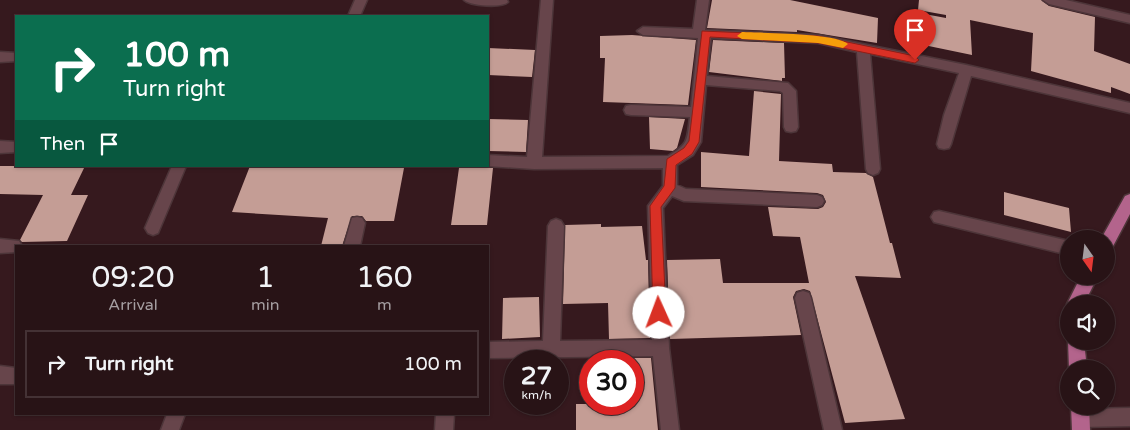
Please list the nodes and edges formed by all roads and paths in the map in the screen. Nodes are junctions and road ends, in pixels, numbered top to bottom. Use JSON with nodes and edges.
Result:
{"nodes":[{"id":1,"x":361,"y":0,"type":"edge"},
{"id":2,"x":470,"y":0,"type":"edge"},
{"id":3,"x":547,"y":0,"type":"edge"},
{"id":4,"x":704,"y":0,"type":"edge"},
{"id":5,"x":1049,"y":0,"type":"edge"},
{"id":6,"x":502,"y":2,"type":"dead end"},
{"id":7,"x":1100,"y":6,"type":"edge"},
{"id":8,"x":354,"y":15,"type":"edge"},
{"id":9,"x":1130,"y":18,"type":"edge"},
{"id":10,"x":643,"y":32,"type":"dead end"},
{"id":11,"x":701,"y":34,"type":"junction"},
{"id":12,"x":863,"y":49,"type":"junction"},
{"id":13,"x":0,"y":57,"type":"edge"},
{"id":14,"x":15,"y":57,"type":"edge"},
{"id":15,"x":966,"y":70,"type":"junction"},
{"id":16,"x":700,"y":80,"type":"junction"},
{"id":17,"x":1130,"y":108,"type":"edge"},
{"id":18,"x":631,"y":110,"type":"dead end"},
{"id":19,"x":697,"y":112,"type":"junction"},
{"id":20,"x":791,"y":127,"type":"dead end"},
{"id":21,"x":944,"y":144,"type":"dead end"},
{"id":22,"x":0,"y":147,"type":"edge"},
{"id":23,"x":15,"y":147,"type":"edge"},
{"id":24,"x":489,"y":161,"type":"edge"},
{"id":25,"x":670,"y":162,"type":"junction"},
{"id":26,"x":534,"y":163,"type":"junction"},
{"id":27,"x":178,"y":167,"type":"edge"},
{"id":28,"x":872,"y":170,"type":"dead end"},
{"id":29,"x":670,"y":188,"type":"junction"},
{"id":30,"x":1130,"y":200,"type":"edge"},
{"id":31,"x":817,"y":201,"type":"dead end"},
{"id":32,"x":939,"y":217,"type":"dead end"},
{"id":33,"x":357,"y":223,"type":"dead end"},
{"id":34,"x":556,"y":226,"type":"dead end"},
{"id":35,"x":152,"y":228,"type":"dead end"},
{"id":36,"x":1114,"y":230,"type":"edge"},
{"id":37,"x":352,"y":245,"type":"edge"},
{"id":38,"x":1060,"y":246,"type":"edge"},
{"id":39,"x":803,"y":298,"type":"dead end"},
{"id":40,"x":661,"y":348,"type":"junction"},
{"id":41,"x":551,"y":349,"type":"junction"},
{"id":42,"x":489,"y":350,"type":"edge"},
{"id":43,"x":0,"y":375,"type":"edge"},
{"id":44,"x":15,"y":376,"type":"edge"},
{"id":45,"x":176,"y":415,"type":"edge"},
{"id":46,"x":445,"y":415,"type":"edge"},
{"id":47,"x":1130,"y":417,"type":"edge"},
{"id":48,"x":1081,"y":418,"type":"edge"},
{"id":49,"x":170,"y":430,"type":"edge"},
{"id":50,"x":444,"y":430,"type":"edge"},
{"id":51,"x":670,"y":430,"type":"edge"},
{"id":52,"x":833,"y":430,"type":"edge"}],
"edges":[{"from":1,"to":8,"type":"street"},
{"from":2,"to":6,"type":"street"},
{"from":3,"to":26,"type":"street"},
{"from":4,"to":11,"type":"street"},
{"from":5,"to":7,"type":"street"},
{"from":7,"to":9,"type":"street"},
{"from":10,"to":11,"type":"street"},
{"from":11,"to":12,"type":"street"},
{"from":11,"to":16,"type":"street"},
{"from":12,"to":15,"type":"street"},
{"from":12,"to":28,"type":"street"},
{"from":13,"to":14,"type":"street"},
{"from":15,"to":17,"type":"street"},
{"from":15,"to":21,"type":"street"},
{"from":16,"to":19,"type":"street"},
{"from":16,"to":20,"type":"street"},
{"from":18,"to":19,"type":"street"},
{"from":19,"to":25,"type":"street"},
{"from":22,"to":23,"type":"street"},
{"from":24,"to":26,"type":"street"},
{"from":25,"to":26,"type":"street"},
{"from":25,"to":29,"type":"street"},
{"from":27,"to":35,"type":"street"},
{"from":29,"to":31,"type":"street"},
{"from":29,"to":40,"type":"street"},
{"from":30,"to":36,"type":"main road"},
{"from":32,"to":38,"type":"street"},
{"from":33,"to":37,"type":"street"},
{"from":34,"to":41,"type":"street"},
{"from":39,"to":52,"type":"street"},
{"from":40,"to":41,"type":"street"},
{"from":40,"to":51,"type":"street"},
{"from":41,"to":42,"type":"street"},
{"from":43,"to":44,"type":"street"},
{"from":45,"to":49,"type":"street"},
{"from":46,"to":50,"type":"street"},
{"from":47,"to":48,"type":"street"}]}
